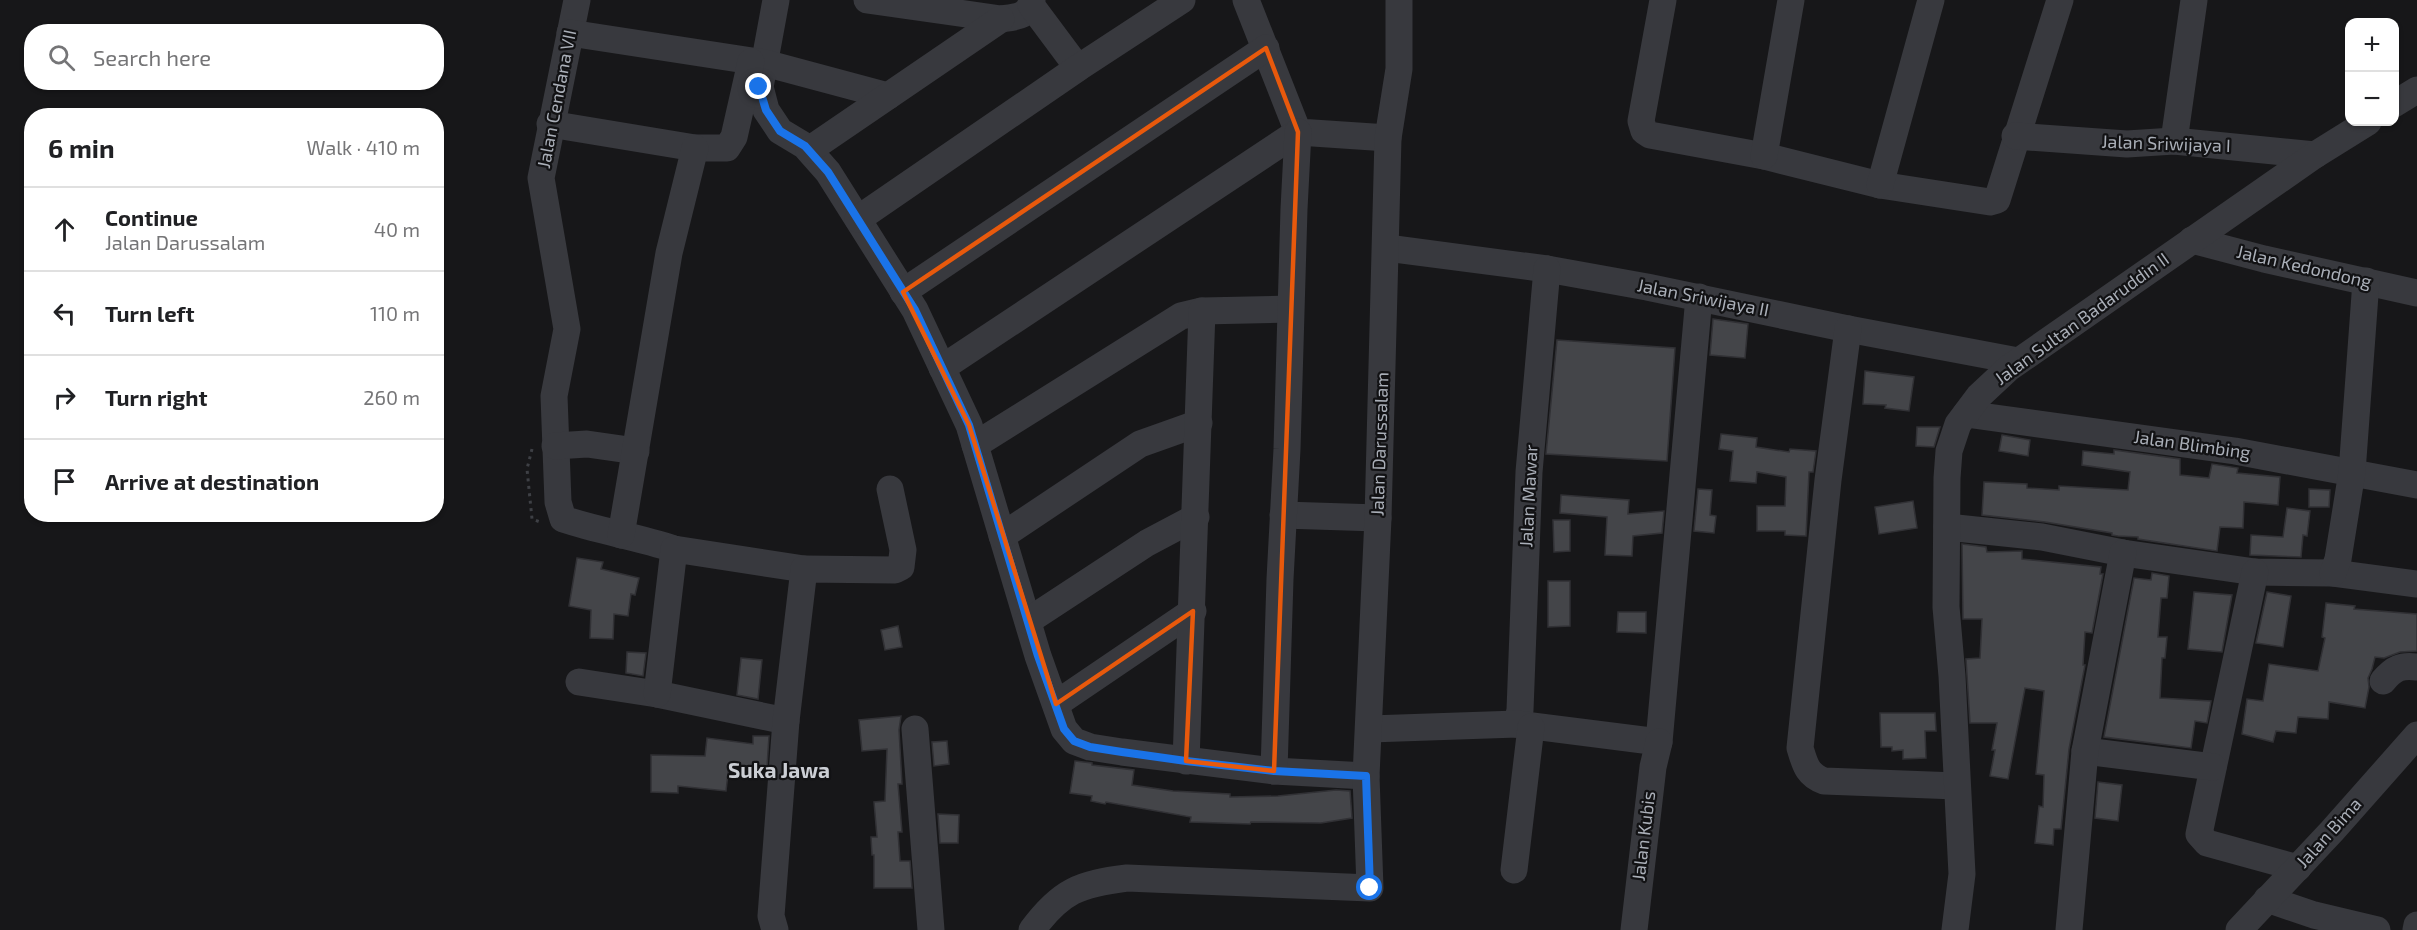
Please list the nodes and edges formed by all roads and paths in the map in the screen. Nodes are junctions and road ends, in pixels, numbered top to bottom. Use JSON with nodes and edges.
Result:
{"nodes":[{"id":1,"x":577,"y":0,"type":"edge"},
{"id":2,"x":776,"y":0,"type":"edge"},
{"id":3,"x":867,"y":0,"type":"edge"},
{"id":4,"x":1182,"y":0,"type":"edge"},
{"id":5,"x":1246,"y":0,"type":"edge"},
{"id":6,"x":1398,"y":0,"type":"edge"},
{"id":7,"x":1663,"y":0,"type":"edge"},
{"id":8,"x":1791,"y":0,"type":"edge"},
{"id":9,"x":1931,"y":0,"type":"edge"},
{"id":10,"x":2060,"y":0,"type":"edge"},
{"id":11,"x":2194,"y":0,"type":"edge"},
{"id":12,"x":1031,"y":3,"type":"edge"},
{"id":13,"x":1001,"y":19,"type":"junction"},
{"id":14,"x":570,"y":33,"type":"junction"},
{"id":15,"x":1266,"y":48,"type":"junction"},
{"id":16,"x":758,"y":62,"type":"junction"},
{"id":17,"x":1078,"y":68,"type":"junction"},
{"id":18,"x":2417,"y":90,"type":"edge"},
{"id":19,"x":888,"y":96,"type":"junction"},
{"id":20,"x":2399,"y":101,"type":"edge"},
{"id":21,"x":550,"y":124,"type":"junction"},
{"id":22,"x":2362,"y":126,"type":"edge"},
{"id":23,"x":1298,"y":132,"type":"junction"},
{"id":24,"x":2015,"y":136,"type":"junction"},
{"id":25,"x":1388,"y":138,"type":"junction"},
{"id":26,"x":2174,"y":141,"type":"junction"},
{"id":27,"x":695,"y":148,"type":"junction"},
{"id":28,"x":808,"y":150,"type":"junction"},
{"id":29,"x":2316,"y":155,"type":"junction"},
{"id":30,"x":1764,"y":156,"type":"junction"},
{"id":31,"x":1880,"y":185,"type":"junction"},
{"id":32,"x":858,"y":219,"type":"junction"},
{"id":33,"x":2192,"y":240,"type":"junction"},
{"id":34,"x":1387,"y":248,"type":"junction"},
{"id":35,"x":1546,"y":269,"type":"junction"},
{"id":36,"x":2366,"y":281,"type":"junction"},
{"id":37,"x":903,"y":292,"type":"junction"},
{"id":38,"x":2417,"y":293,"type":"edge"},
{"id":39,"x":1699,"y":297,"type":"junction"},
{"id":40,"x":1290,"y":309,"type":"junction"},
{"id":41,"x":1202,"y":311,"type":"junction"},
{"id":42,"x":1848,"y":329,"type":"junction"},
{"id":43,"x":2018,"y":361,"type":"junction"},
{"id":44,"x":942,"y":368,"type":"junction"},
{"id":45,"x":1966,"y":414,"type":"junction"},
{"id":46,"x":1198,"y":423,"type":"junction"},
{"id":47,"x":975,"y":445,"type":"junction"},
{"id":48,"x":555,"y":446,"type":"junction"},
{"id":49,"x":636,"y":451,"type":"junction"},
{"id":50,"x":2352,"y":472,"type":"junction"},
{"id":51,"x":2417,"y":485,"type":"edge"},
{"id":52,"x":890,"y":489,"type":"dead end"},
{"id":53,"x":1283,"y":514,"type":"junction"},
{"id":54,"x":1196,"y":517,"type":"junction"},
{"id":55,"x":1378,"y":518,"type":"junction"},
{"id":56,"x":1947,"y":527,"type":"junction"},
{"id":57,"x":621,"y":535,"type":"junction"},
{"id":58,"x":1002,"y":536,"type":"junction"},
{"id":59,"x":674,"y":549,"type":"junction"},
{"id":60,"x":2122,"y":553,"type":"junction"},
{"id":61,"x":804,"y":569,"type":"junction"},
{"id":62,"x":2255,"y":572,"type":"junction"},
{"id":63,"x":2333,"y":573,"type":"junction"},
{"id":64,"x":2417,"y":584,"type":"edge"},
{"id":65,"x":1193,"y":611,"type":"junction"},
{"id":66,"x":1028,"y":621,"type":"junction"},
{"id":67,"x":2417,"y":667,"type":"edge"},
{"id":68,"x":2383,"y":681,"type":"dead end"},
{"id":69,"x":579,"y":682,"type":"dead end"},
{"id":70,"x":657,"y":694,"type":"junction"},
{"id":71,"x":1056,"y":704,"type":"junction"},
{"id":72,"x":786,"y":722,"type":"junction"},
{"id":73,"x":1524,"y":725,"type":"junction"},
{"id":74,"x":915,"y":729,"type":"dead end"},
{"id":75,"x":1370,"y":729,"type":"junction"},
{"id":76,"x":2417,"y":735,"type":"edge"},
{"id":77,"x":1659,"y":742,"type":"junction"},
{"id":78,"x":2085,"y":751,"type":"junction"},
{"id":79,"x":1186,"y":761,"type":"junction"},
{"id":80,"x":2213,"y":767,"type":"junction"},
{"id":81,"x":1274,"y":771,"type":"junction"},
{"id":82,"x":1366,"y":776,"type":"junction"},
{"id":83,"x":1957,"y":786,"type":"junction"},
{"id":84,"x":2298,"y":868,"type":"junction"},
{"id":85,"x":1514,"y":870,"type":"dead end"},
{"id":86,"x":2267,"y":899,"type":"junction"},
{"id":87,"x":2417,"y":925,"type":"edge"},
{"id":88,"x":2338,"y":926,"type":"edge"},
{"id":89,"x":775,"y":930,"type":"edge"},
{"id":90,"x":931,"y":930,"type":"edge"},
{"id":91,"x":1032,"y":930,"type":"edge"},
{"id":92,"x":1634,"y":930,"type":"edge"},
{"id":93,"x":1954,"y":930,"type":"edge"},
{"id":94,"x":2069,"y":930,"type":"edge"},
{"id":95,"x":2239,"y":930,"type":"edge"},
{"id":96,"x":2377,"y":930,"type":"edge"},
{"id":97,"x":2416,"y":930,"type":"edge"}],
"edges":[{"from":1,"to":14,"type":"street","name":"Jalan Cendana VII"},
{"from":2,"to":16,"type":"street"},
{"from":3,"to":13,"type":"street"},
{"from":4,"to":17,"type":"street"},
{"from":5,"to":15,"type":"street"},
{"from":6,"to":25,"type":"street","name":"Jalan Darussalam"},
{"from":7,"to":30,"type":"street"},
{"from":8,"to":30,"type":"street"},
{"from":9,"to":31,"type":"street"},
{"from":10,"to":24,"type":"street"},
{"from":11,"to":26,"type":"street"},
{"from":12,"to":13,"type":"street"},
{"from":12,"to":17,"type":"street"},
{"from":13,"to":19,"type":"street"},
{"from":14,"to":16,"type":"street"},
{"from":14,"to":21,"type":"street","name":"Jalan Cendana VII"},
{"from":15,"to":23,"type":"street"},
{"from":15,"to":37,"type":"street"},
{"from":16,"to":19,"type":"street"},
{"from":16,"to":27,"type":"street"},
{"from":16,"to":28,"type":"street"},
{"from":17,"to":32,"type":"street"},
{"from":18,"to":20,"type":"street"},
{"from":19,"to":28,"type":"street"},
{"from":21,"to":27,"type":"street"},
{"from":21,"to":48,"type":"street","name":"Jalan Cendana VII"},
{"from":22,"to":29,"type":"street","name":"Jalan Sultan Badaruddin II"},
{"from":23,"to":25,"type":"street"},
{"from":23,"to":40,"type":"street"},
{"from":23,"to":44,"type":"street"},
{"from":24,"to":26,"type":"street","name":"Jalan Sriwijaya I"},
{"from":24,"to":31,"type":"street"},
{"from":25,"to":34,"type":"street","name":"Jalan Darussalam"},
{"from":26,"to":29,"type":"street","name":"Jalan Sriwijaya I"},
{"from":27,"to":49,"type":"street"},
{"from":28,"to":32,"type":"street"},
{"from":29,"to":33,"type":"street","name":"Jalan Sultan Badaruddin II"},
{"from":30,"to":31,"type":"street"},
{"from":32,"to":37,"type":"street"},
{"from":33,"to":36,"type":"street","name":"Jalan Kedondong"},
{"from":33,"to":43,"type":"street","name":"Jalan Sultan Badaruddin II"},
{"from":34,"to":35,"type":"street","name":"Jalan Sriwijaya II"},
{"from":34,"to":55,"type":"street","name":"Jalan Darussalam"},
{"from":35,"to":39,"type":"street","name":"Jalan Sriwijaya II"},
{"from":35,"to":73,"type":"street","name":"Jalan Mawar"},
{"from":36,"to":38,"type":"street","name":"Jalan Kedondong"},
{"from":36,"to":50,"type":"street"},
{"from":37,"to":44,"type":"street"},
{"from":39,"to":42,"type":"street","name":"Jalan Sriwijaya II"},
{"from":39,"to":77,"type":"street","name":"Jalan Kubis"},
{"from":40,"to":41,"type":"street"},
{"from":40,"to":53,"type":"street"},
{"from":41,"to":46,"type":"street"},
{"from":41,"to":47,"type":"street"},
{"from":42,"to":43,"type":"street","name":"Jalan Sriwijaya II"},
{"from":42,"to":83,"type":"street"},
{"from":43,"to":45,"type":"street","name":"Jalan Sultan Badaruddin II"},
{"from":44,"to":47,"type":"street"},
{"from":45,"to":50,"type":"street","name":"Jalan Blimbing"},
{"from":45,"to":56,"type":"street","name":"Jalan Sultan Badaruddin II"},
{"from":46,"to":54,"type":"street"},
{"from":46,"to":58,"type":"street"},
{"from":47,"to":58,"type":"street"},
{"from":48,"to":49,"type":"street"},
{"from":48,"to":57,"type":"street","name":"Jalan Cendana VII"},
{"from":49,"to":57,"type":"street"},
{"from":50,"to":51,"type":"street","name":"Jalan Blimbing"},
{"from":50,"to":63,"type":"street"},
{"from":52,"to":61,"type":"street"},
{"from":53,"to":55,"type":"street"},
{"from":53,"to":81,"type":"street"},
{"from":54,"to":65,"type":"street"},
{"from":54,"to":66,"type":"street"},
{"from":55,"to":75,"type":"street","name":"Jalan Darussalam"},
{"from":56,"to":60,"type":"street"},
{"from":56,"to":83,"type":"street","name":"Jalan Sultan Badaruddin II"},
{"from":57,"to":59,"type":"street"},
{"from":58,"to":66,"type":"street"},
{"from":59,"to":61,"type":"street"},
{"from":59,"to":70,"type":"street"},
{"from":60,"to":62,"type":"street"},
{"from":60,"to":78,"type":"street"},
{"from":61,"to":72,"type":"street"},
{"from":62,"to":63,"type":"street"},
{"from":62,"to":80,"type":"street"},
{"from":63,"to":64,"type":"street"},
{"from":65,"to":71,"type":"street"},
{"from":65,"to":79,"type":"street"},
{"from":66,"to":71,"type":"street"},
{"from":67,"to":68,"type":"street"},
{"from":69,"to":70,"type":"street"},
{"from":70,"to":72,"type":"street"},
{"from":71,"to":79,"type":"street"},
{"from":72,"to":89,"type":"street"},
{"from":73,"to":75,"type":"street"},
{"from":73,"to":77,"type":"street"},
{"from":73,"to":85,"type":"street","name":"Jalan Mawar"},
{"from":74,"to":90,"type":"street"},
{"from":75,"to":82,"type":"street","name":"Jalan Darussalam"},
{"from":76,"to":84,"type":"street","name":"Jalan Bima"},
{"from":77,"to":92,"type":"street","name":"Jalan Kubis"},
{"from":78,"to":80,"type":"street"},
{"from":78,"to":94,"type":"street"},
{"from":79,"to":81,"type":"street"},
{"from":80,"to":84,"type":"street"},
{"from":81,"to":82,"type":"street"},
{"from":82,"to":91,"type":"street","name":"Jalan Darussalam"},
{"from":83,"to":93,"type":"street","name":"Jalan Sultan Badaruddin II"},
{"from":84,"to":86,"type":"street","name":"Jalan Bima"},
{"from":86,"to":88,"type":"street"},
{"from":86,"to":95,"type":"street","name":"Jalan Bima"},
{"from":87,"to":97,"type":"street"},
{"from":88,"to":96,"type":"street"}]}
